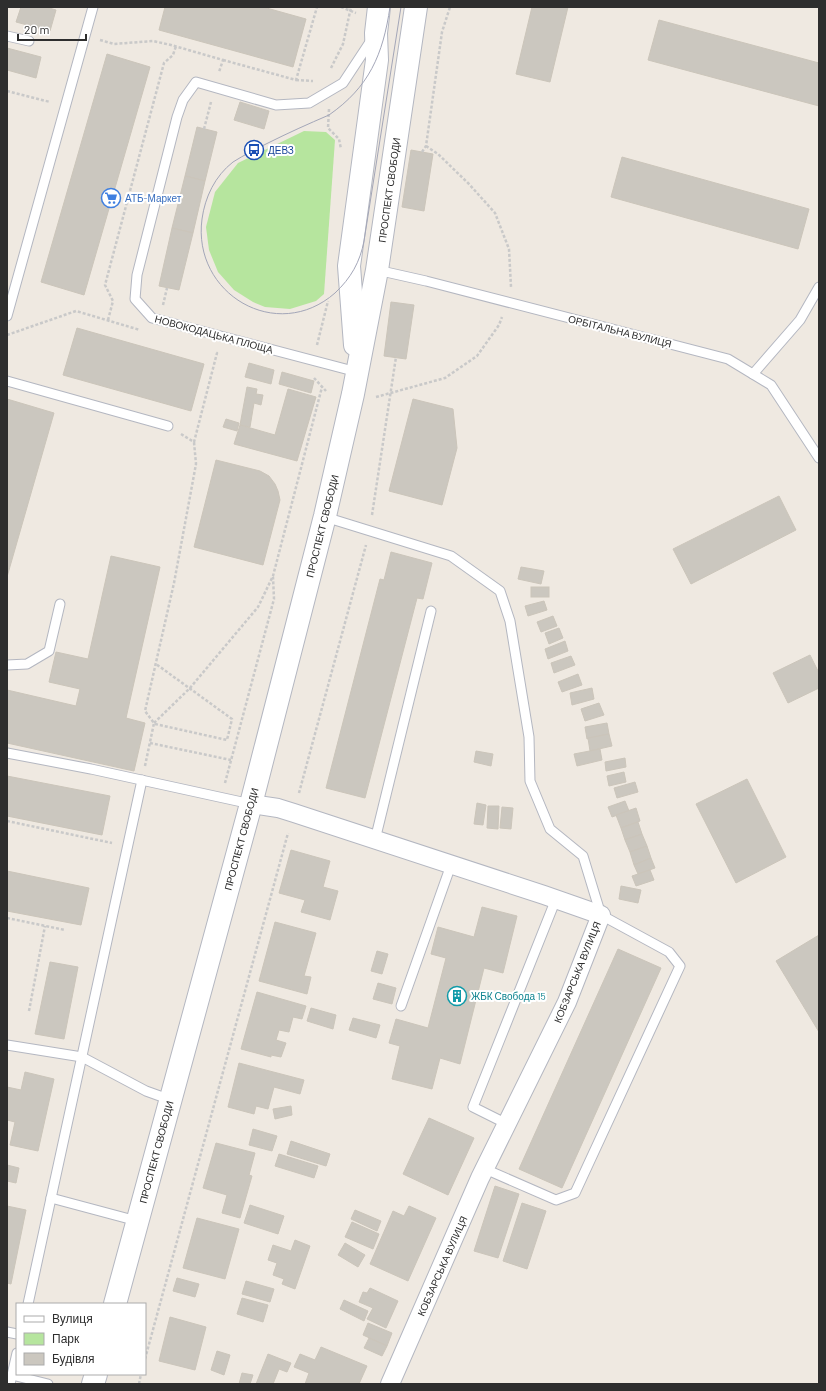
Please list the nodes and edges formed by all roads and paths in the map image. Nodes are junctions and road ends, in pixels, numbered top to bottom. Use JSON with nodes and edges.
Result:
{"nodes":[{"id":1,"x":93,"y":7,"type":"edge"},
{"id":2,"x":317,"y":7,"type":"edge"},
{"id":3,"x":341,"y":7,"type":"edge"},
{"id":4,"x":351,"y":7,"type":"edge"},
{"id":5,"x":379,"y":7,"type":"edge"},
{"id":6,"x":416,"y":7,"type":"edge"},
{"id":7,"x":450,"y":7,"type":"edge"},
{"id":8,"x":350,"y":11,"type":"junction"},
{"id":9,"x":357,"y":13,"type":"dead end"},
{"id":10,"x":376,"y":33,"type":"junction"},
{"id":11,"x":7,"y":36,"type":"edge"},
{"id":12,"x":85,"y":36,"type":"junction"},
{"id":13,"x":29,"y":41,"type":"dead end"},
{"id":14,"x":171,"y":45,"type":"dead end"},
{"id":15,"x":176,"y":46,"type":"dead end"},
{"id":16,"x":223,"y":60,"type":"dead end"},
{"id":17,"x":330,"y":71,"type":"dead end"},
{"id":18,"x":296,"y":80,"type":"junction"},
{"id":19,"x":315,"y":82,"type":"dead end"},
{"id":20,"x":7,"y":92,"type":"edge"},
{"id":21,"x":66,"y":106,"type":"junction"},
{"id":22,"x":422,"y":152,"type":"dead end"},
{"id":23,"x":377,"y":270,"type":"junction"},
{"id":24,"x":819,"y":287,"type":"edge"},
{"id":25,"x":7,"y":316,"type":"edge"},
{"id":26,"x":101,"y":318,"type":"dead end"},
{"id":27,"x":108,"y":320,"type":"dead end"},
{"id":28,"x":7,"y":335,"type":"edge"},
{"id":29,"x":210,"y":351,"type":"dead end"},
{"id":30,"x":396,"y":357,"type":"dead end"},
{"id":31,"x":357,"y":372,"type":"junction"},
{"id":32,"x":753,"y":374,"type":"junction"},
{"id":33,"x":7,"y":381,"type":"edge"},
{"id":34,"x":322,"y":387,"type":"dead end"},
{"id":35,"x":168,"y":426,"type":"dead end"},
{"id":36,"x":196,"y":436,"type":"dead end"},
{"id":37,"x":194,"y":442,"type":"dead end"},
{"id":38,"x":819,"y":458,"type":"edge"},
{"id":39,"x":325,"y":516,"type":"junction"},
{"id":40,"x":370,"y":531,"type":"junction"},
{"id":41,"x":273,"y":576,"type":"junction"},
{"id":42,"x":60,"y":604,"type":"dead end"},
{"id":43,"x":431,"y":611,"type":"dead end"},
{"id":44,"x":156,"y":664,"type":"junction"},
{"id":45,"x":7,"y":665,"type":"edge"},
{"id":46,"x":190,"y":688,"type":"junction"},
{"id":47,"x":154,"y":723,"type":"junction"},
{"id":48,"x":150,"y":743,"type":"junction"},
{"id":49,"x":7,"y":753,"type":"edge"},
{"id":50,"x":231,"y":760,"type":"junction"},
{"id":51,"x":142,"y":780,"type":"junction"},
{"id":52,"x":221,"y":797,"type":"junction"},
{"id":53,"x":251,"y":804,"type":"junction"},
{"id":54,"x":294,"y":813,"type":"junction"},
{"id":55,"x":7,"y":821,"type":"edge"},
{"id":56,"x":375,"y":840,"type":"junction"},
{"id":57,"x":128,"y":846,"type":"junction"},
{"id":58,"x":451,"y":865,"type":"junction"},
{"id":59,"x":556,"y":899,"type":"junction"},
{"id":60,"x":601,"y":915,"type":"junction"},
{"id":61,"x":7,"y":918,"type":"edge"},
{"id":62,"x":45,"y":926,"type":"junction"},
{"id":63,"x":65,"y":930,"type":"dead end"},
{"id":64,"x":401,"y":1006,"type":"dead end"},
{"id":65,"x":29,"y":1011,"type":"dead end"},
{"id":66,"x":7,"y":1045,"type":"edge"},
{"id":67,"x":82,"y":1057,"type":"junction"},
{"id":68,"x":171,"y":1100,"type":"junction"},
{"id":69,"x":507,"y":1124,"type":"junction"},
{"id":70,"x":485,"y":1169,"type":"junction"},
{"id":71,"x":51,"y":1198,"type":"junction"},
{"id":72,"x":138,"y":1221,"type":"junction"},
{"id":73,"x":28,"y":1303,"type":"edge"},
{"id":74,"x":115,"y":1303,"type":"edge"},
{"id":75,"x":146,"y":1355,"type":"edge"},
{"id":76,"x":16,"y":1357,"type":"edge"},
{"id":77,"x":12,"y":1374,"type":"junction"},
{"id":78,"x":10,"y":1384,"type":"edge"},
{"id":79,"x":48,"y":1384,"type":"edge"},
{"id":80,"x":390,"y":1384,"type":"edge"}],
"edges":[{"from":1,"to":12,"type":"lane"},
{"from":2,"to":18,"type":"path"},
{"from":3,"to":8,"type":"path"},
{"from":4,"to":8,"type":"path"},
{"from":5,"to":10,"type":"main road","name":"ПРОСПЕКТ СВОБОДИ"},
{"from":6,"to":23,"type":"main road","name":"ПРОСПЕКТ СВОБОДИ"},
{"from":7,"to":22,"type":"path"},
{"from":8,"to":9,"type":"path"},
{"from":8,"to":17,"type":"path"},
{"from":10,"to":31,"type":"main road","name":"ПРОСПЕКТ СВОБОДИ"},
{"from":10,"to":31,"type":"lane","name":"НОВОКОДАЦЬКА ПЛОЩА"},
{"from":11,"to":13,"type":"lane"},
{"from":12,"to":14,"type":"path"},
{"from":12,"to":21,"type":"lane"},
{"from":15,"to":27,"type":"path"},
{"from":16,"to":18,"type":"path"},
{"from":18,"to":19,"type":"path"},
{"from":20,"to":21,"type":"path"},
{"from":21,"to":25,"type":"lane"},
{"from":23,"to":31,"type":"main road","name":"ПРОСПЕКТ СВОБОДИ"},
{"from":23,"to":32,"type":"lane","name":"ОРБІТАЛЬНА ВУЛИЦЯ"},
{"from":24,"to":32,"type":"lane"},
{"from":26,"to":28,"type":"path"},
{"from":29,"to":36,"type":"path"},
{"from":30,"to":40,"type":"path"},
{"from":31,"to":39,"type":"main road","name":"ПРОСПЕКТ СВОБОДИ"},
{"from":32,"to":38,"type":"lane","name":"ОРБІТАЛЬНА ВУЛИЦЯ"},
{"from":33,"to":35,"type":"lane"},
{"from":34,"to":41,"type":"path"},
{"from":37,"to":44,"type":"path"},
{"from":39,"to":40,"type":"lane"},
{"from":39,"to":53,"type":"main road","name":"ПРОСПЕКТ СВОБОДИ"},
{"from":40,"to":54,"type":"path"},
{"from":40,"to":60,"type":"lane"},
{"from":41,"to":46,"type":"path"},
{"from":41,"to":50,"type":"path"},
{"from":42,"to":45,"type":"lane"},
{"from":43,"to":56,"type":"lane"},
{"from":44,"to":46,"type":"path"},
{"from":44,"to":47,"type":"path"},
{"from":46,"to":47,"type":"path"},
{"from":46,"to":47,"type":"path"},
{"from":47,"to":48,"type":"path"},
{"from":48,"to":50,"type":"path"},
{"from":48,"to":51,"type":"path"},
{"from":49,"to":51,"type":"lane"},
{"from":50,"to":52,"type":"path"},
{"from":51,"to":52,"type":"lane"},
{"from":51,"to":57,"type":"lane"},
{"from":52,"to":53,"type":"lane"},
{"from":53,"to":54,"type":"street","name":"КОБЗАРСЬКА ВУЛИЦЯ"},
{"from":53,"to":68,"type":"main road","name":"ПРОСПЕКТ СВОБОДИ"},
{"from":54,"to":56,"type":"street","name":"КОБЗАРСЬКА ВУЛИЦЯ"},
{"from":54,"to":75,"type":"path"},
{"from":55,"to":57,"type":"path"},
{"from":56,"to":58,"type":"street","name":"КОБЗАРСЬКА ВУЛИЦЯ"},
{"from":57,"to":67,"type":"lane"},
{"from":58,"to":59,"type":"street","name":"КОБЗАРСЬКА ВУЛИЦЯ"},
{"from":58,"to":64,"type":"lane"},
{"from":59,"to":60,"type":"street","name":"КОБЗАРСЬКА ВУЛИЦЯ"},
{"from":59,"to":69,"type":"lane"},
{"from":60,"to":69,"type":"street","name":"КОБЗАРСЬКА ВУЛИЦЯ"},
{"from":60,"to":70,"type":"lane"},
{"from":61,"to":62,"type":"path"},
{"from":62,"to":63,"type":"path"},
{"from":62,"to":65,"type":"path"},
{"from":66,"to":67,"type":"lane"},
{"from":67,"to":68,"type":"lane"},
{"from":67,"to":71,"type":"lane"},
{"from":68,"to":72,"type":"main road","name":"ПРОСПЕКТ СВОБОДИ"},
{"from":69,"to":70,"type":"street","name":"КОБЗАРСЬКА ВУЛИЦЯ"},
{"from":70,"to":80,"type":"street","name":"КОБЗАРСЬКА ВУЛИЦЯ"},
{"from":71,"to":72,"type":"lane"},
{"from":71,"to":73,"type":"lane"},
{"from":72,"to":74,"type":"main road","name":"ПРОСПЕКТ СВОБОДИ"},
{"from":76,"to":77,"type":"lane"},
{"from":77,"to":78,"type":"lane"},
{"from":77,"to":79,"type":"lane"}]}
